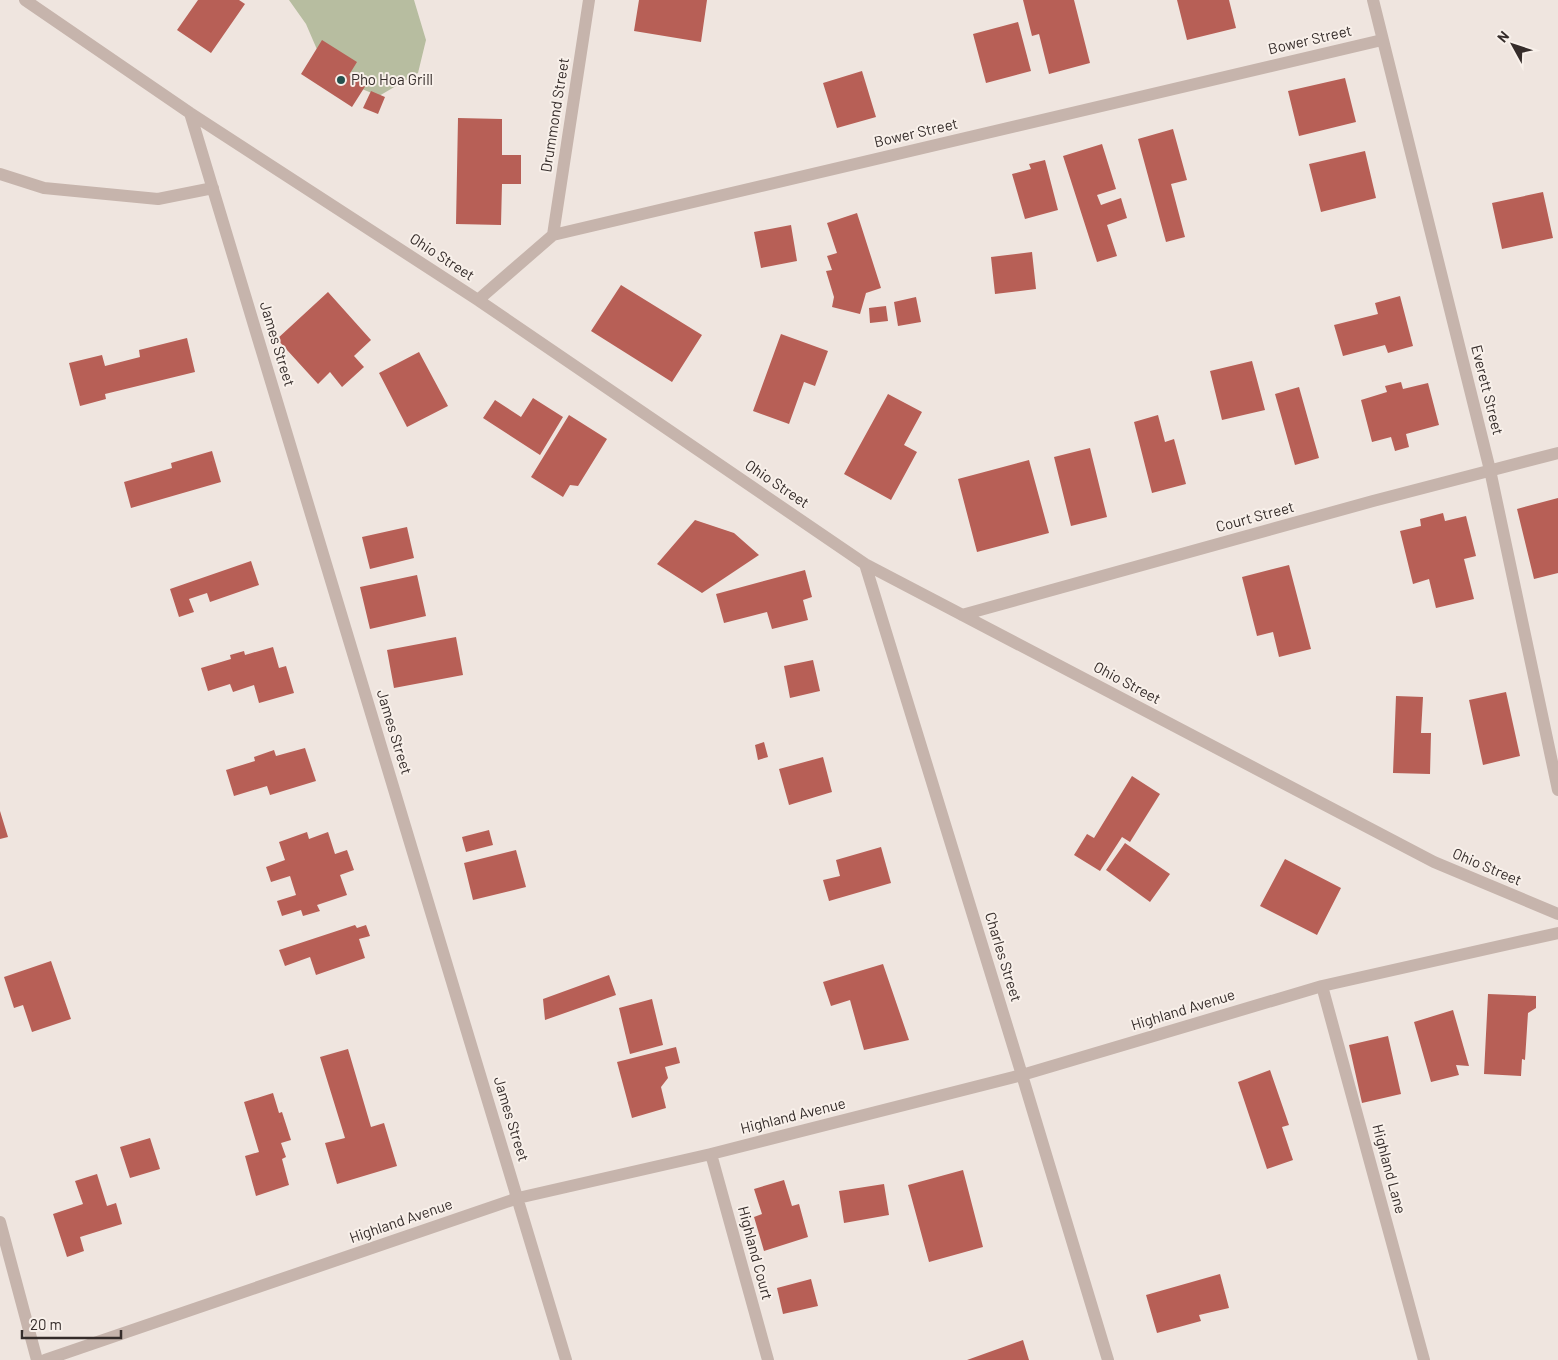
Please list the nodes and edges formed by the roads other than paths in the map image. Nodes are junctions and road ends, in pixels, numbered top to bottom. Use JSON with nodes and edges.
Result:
{"nodes":[{"id":1,"x":25,"y":0,"type":"edge"},
{"id":2,"x":589,"y":0,"type":"edge"},
{"id":3,"x":1373,"y":0,"type":"edge"},
{"id":4,"x":1382,"y":40,"type":"junction"},
{"id":5,"x":190,"y":113,"type":"junction"},
{"id":6,"x":0,"y":174,"type":"edge"},
{"id":7,"x":213,"y":188,"type":"junction"},
{"id":8,"x":552,"y":235,"type":"junction"},
{"id":9,"x":478,"y":300,"type":"junction"},
{"id":10,"x":1558,"y":453,"type":"edge"},
{"id":11,"x":1490,"y":470,"type":"junction"},
{"id":12,"x":865,"y":564,"type":"junction"},
{"id":13,"x":962,"y":615,"type":"junction"},
{"id":14,"x":1558,"y":790,"type":"edge"},
{"id":15,"x":1558,"y":914,"type":"edge"},
{"id":16,"x":1558,"y":933,"type":"edge"},
{"id":17,"x":1322,"y":986,"type":"junction"},
{"id":18,"x":1022,"y":1075,"type":"junction"},
{"id":19,"x":711,"y":1154,"type":"junction"},
{"id":20,"x":518,"y":1198,"type":"junction"},
{"id":21,"x":0,"y":1222,"type":"edge"},
{"id":22,"x":37,"y":1360,"type":"edge"},
{"id":23,"x":45,"y":1360,"type":"edge"},
{"id":24,"x":566,"y":1360,"type":"edge"},
{"id":25,"x":768,"y":1360,"type":"edge"},
{"id":26,"x":1108,"y":1360,"type":"edge"},
{"id":27,"x":1424,"y":1360,"type":"edge"}],
"edges":[{"from":1,"to":5,"type":"street","name":"Ohio Street"},
{"from":2,"to":8,"type":"street","name":"Drummond Street"},
{"from":3,"to":4,"type":"street","name":"Everett Street"},
{"from":4,"to":8,"type":"street","name":"Bower Street"},
{"from":4,"to":11,"type":"street","name":"Everett Street"},
{"from":5,"to":7,"type":"street","name":"James Street"},
{"from":5,"to":9,"type":"street","name":"Ohio Street"},
{"from":6,"to":7,"type":"street"},
{"from":7,"to":20,"type":"street","name":"James Street"},
{"from":8,"to":9,"type":"street","name":"Bower Street"},
{"from":9,"to":12,"type":"street","name":"Ohio Street"},
{"from":10,"to":11,"type":"street","name":"Court Street"},
{"from":11,"to":13,"type":"street","name":"Court Street"},
{"from":11,"to":14,"type":"street","name":"Everett Street"},
{"from":12,"to":13,"type":"street","name":"Ohio Street"},
{"from":12,"to":18,"type":"street","name":"Charles Street"},
{"from":13,"to":15,"type":"street","name":"Ohio Street"},
{"from":16,"to":17,"type":"street","name":"Highland Avenue"},
{"from":17,"to":18,"type":"street","name":"Highland Avenue"},
{"from":17,"to":27,"type":"street","name":"Highland Lane"},
{"from":18,"to":19,"type":"street","name":"Highland Avenue"},
{"from":18,"to":26,"type":"street","name":"Charles Street"},
{"from":19,"to":20,"type":"street","name":"Highland Avenue"},
{"from":19,"to":25,"type":"street","name":"Highland Court"},
{"from":20,"to":23,"type":"street","name":"Highland Avenue"},
{"from":20,"to":24,"type":"street","name":"James Street"},
{"from":21,"to":22,"type":"street"}]}
